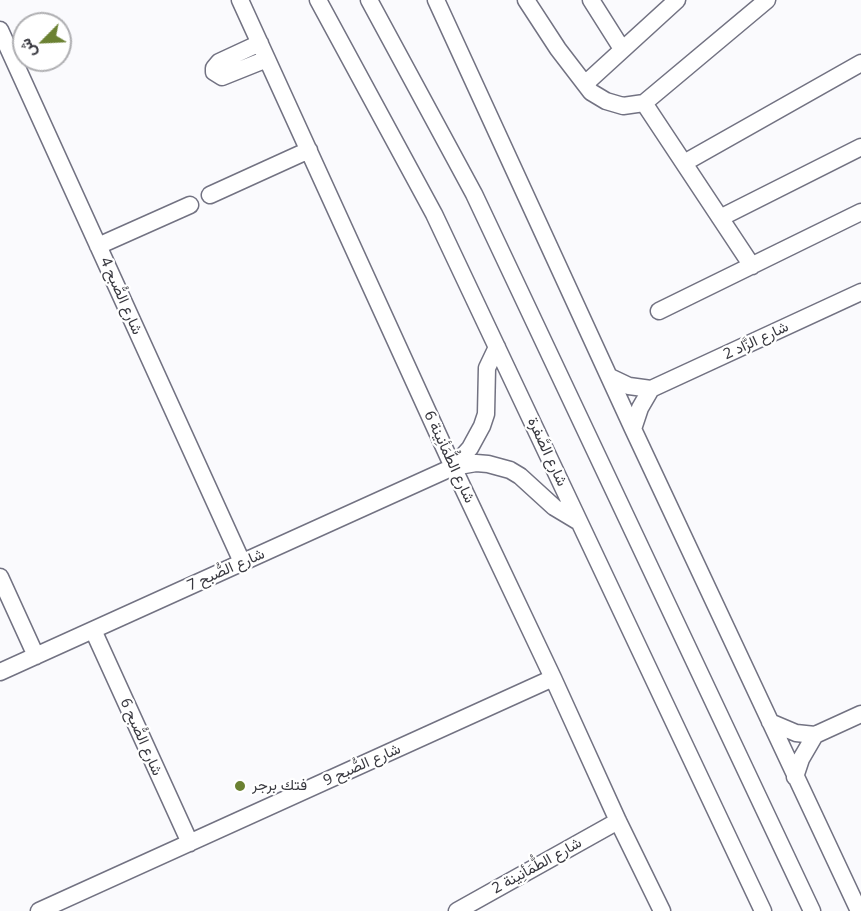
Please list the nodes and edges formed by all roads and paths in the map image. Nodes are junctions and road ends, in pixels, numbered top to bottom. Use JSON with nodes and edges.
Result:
{"nodes":[{"id":1,"x":240,"y":0,"type":"edge"},
{"id":2,"x":318,"y":0,"type":"edge"},
{"id":3,"x":369,"y":0,"type":"edge"},
{"id":4,"x":436,"y":0,"type":"edge"},
{"id":5,"x":526,"y":0,"type":"edge"},
{"id":6,"x":591,"y":0,"type":"edge"},
{"id":7,"x":767,"y":0,"type":"edge"},
{"id":8,"x":672,"y":2,"type":"edge"},
{"id":9,"x":0,"y":30,"type":"edge"},
{"id":10,"x":260,"y":43,"type":"junction"},
{"id":11,"x":622,"y":49,"type":"junction"},
{"id":12,"x":267,"y":59,"type":"junction"},
{"id":13,"x":861,"y":63,"type":"edge"},
{"id":14,"x":585,"y":84,"type":"junction"},
{"id":15,"x":644,"y":103,"type":"junction"},
{"id":16,"x":861,"y":147,"type":"edge"},
{"id":17,"x":309,"y":150,"type":"junction"},
{"id":18,"x":684,"y":163,"type":"junction"},
{"id":19,"x":210,"y":195,"type":"dead end"},
{"id":20,"x":190,"y":205,"type":"dead end"},
{"id":21,"x":861,"y":212,"type":"edge"},
{"id":22,"x":720,"y":218,"type":"junction"},
{"id":23,"x":98,"y":246,"type":"junction"},
{"id":24,"x":752,"y":266,"type":"junction"},
{"id":25,"x":861,"y":292,"type":"edge"},
{"id":26,"x":659,"y":311,"type":"dead end"},
{"id":27,"x":497,"y":347,"type":"junction"},
{"id":28,"x":610,"y":377,"type":"junction"},
{"id":29,"x":651,"y":389,"type":"junction"},
{"id":30,"x":633,"y":429,"type":"junction"},
{"id":31,"x":453,"y":467,"type":"junction"},
{"id":32,"x":579,"y":522,"type":"junction"},
{"id":33,"x":242,"y":562,"type":"junction"},
{"id":34,"x":0,"y":577,"type":"edge"},
{"id":35,"x":93,"y":630,"type":"junction"},
{"id":36,"x":36,"y":656,"type":"junction"},
{"id":37,"x":0,"y":672,"type":"edge"},
{"id":38,"x":553,"y":678,"type":"junction"},
{"id":39,"x":861,"y":714,"type":"edge"},
{"id":40,"x":770,"y":722,"type":"junction"},
{"id":41,"x":815,"y":735,"type":"junction"},
{"id":42,"x":795,"y":777,"type":"junction"},
{"id":43,"x":618,"y":821,"type":"junction"},
{"id":44,"x":190,"y":843,"type":"junction"},
{"id":45,"x":69,"y":905,"type":"edge"},
{"id":46,"x":39,"y":911,"type":"edge"},
{"id":47,"x":457,"y":911,"type":"edge"},
{"id":48,"x":663,"y":911,"type":"edge"},
{"id":49,"x":763,"y":911,"type":"edge"},
{"id":50,"x":812,"y":911,"type":"edge"},
{"id":51,"x":859,"y":911,"type":"edge"}],
"edges":[{"from":1,"to":10,"type":"street","name":"شارع الطُّمَأنِينة 6"},
{"from":2,"to":27,"type":"street","name":"شارع الصَّفرة"},
{"from":3,"to":50,"type":"street"},
{"from":4,"to":28,"type":"street"},
{"from":5,"to":14,"type":"street"},
{"from":6,"to":11,"type":"street"},
{"from":7,"to":15,"type":"street"},
{"from":8,"to":11,"type":"street"},
{"from":9,"to":23,"type":"street","name":"شارع الصُّبح 4"},
{"from":10,"to":12,"type":"street","name":"شارع الطُّمَأنِينة 6"},
{"from":10,"to":12,"type":"street"},
{"from":11,"to":14,"type":"street"},
{"from":12,"to":17,"type":"street","name":"شارع الطُّمَأنِينة 6"},
{"from":13,"to":18,"type":"street"},
{"from":14,"to":15,"type":"street"},
{"from":15,"to":18,"type":"street"},
{"from":16,"to":22,"type":"street"},
{"from":17,"to":19,"type":"street"},
{"from":17,"to":31,"type":"street","name":"شارع الطُّمَأنِينة 6"},
{"from":18,"to":22,"type":"street"},
{"from":20,"to":23,"type":"street"},
{"from":21,"to":24,"type":"street"},
{"from":22,"to":24,"type":"street"},
{"from":23,"to":33,"type":"street","name":"شارع الصُّبح 4"},
{"from":24,"to":26,"type":"street"},
{"from":25,"to":29,"type":"street","name":"شارع الزَّاد 2"},
{"from":27,"to":31,"type":"street","name":"شارع الصُّبح 7"},
{"from":27,"to":32,"type":"street","name":"شارع الصَّفرة"},
{"from":28,"to":29,"type":"street"},
{"from":28,"to":30,"type":"street"},
{"from":29,"to":30,"type":"street"},
{"from":30,"to":40,"type":"street"},
{"from":31,"to":32,"type":"street","name":"شارع الصُّبح 7"},
{"from":31,"to":33,"type":"street","name":"شارع الصُّبح 7"},
{"from":31,"to":38,"type":"street","name":"شارع الطُّمَأنِينة 6"},
{"from":32,"to":49,"type":"street","name":"شارع الصَّفرة"},
{"from":33,"to":35,"type":"street","name":"شارع الصُّبح 7"},
{"from":34,"to":36,"type":"street"},
{"from":35,"to":36,"type":"street","name":"شارع الصُّبح 7"},
{"from":35,"to":44,"type":"street","name":"شارع الصُّبح 6"},
{"from":36,"to":37,"type":"street","name":"شارع الصُّبح 7"},
{"from":38,"to":43,"type":"street","name":"شارع الطُّمَأنِينة 6"},
{"from":38,"to":44,"type":"street","name":"شارع الصُّبح 9"},
{"from":39,"to":41,"type":"street"},
{"from":40,"to":41,"type":"street"},
{"from":40,"to":42,"type":"street"},
{"from":41,"to":42,"type":"street"},
{"from":42,"to":51,"type":"street"},
{"from":43,"to":47,"type":"street","name":"شارع الطُّمَأنِينة 2"},
{"from":43,"to":48,"type":"street","name":"شارع الطُّمَأنِينة 6"},
{"from":44,"to":45,"type":"street","name":"شارع الصُّبح 9"},
{"from":45,"to":46,"type":"street","name":"شارع الصُّبح 9"}]}
